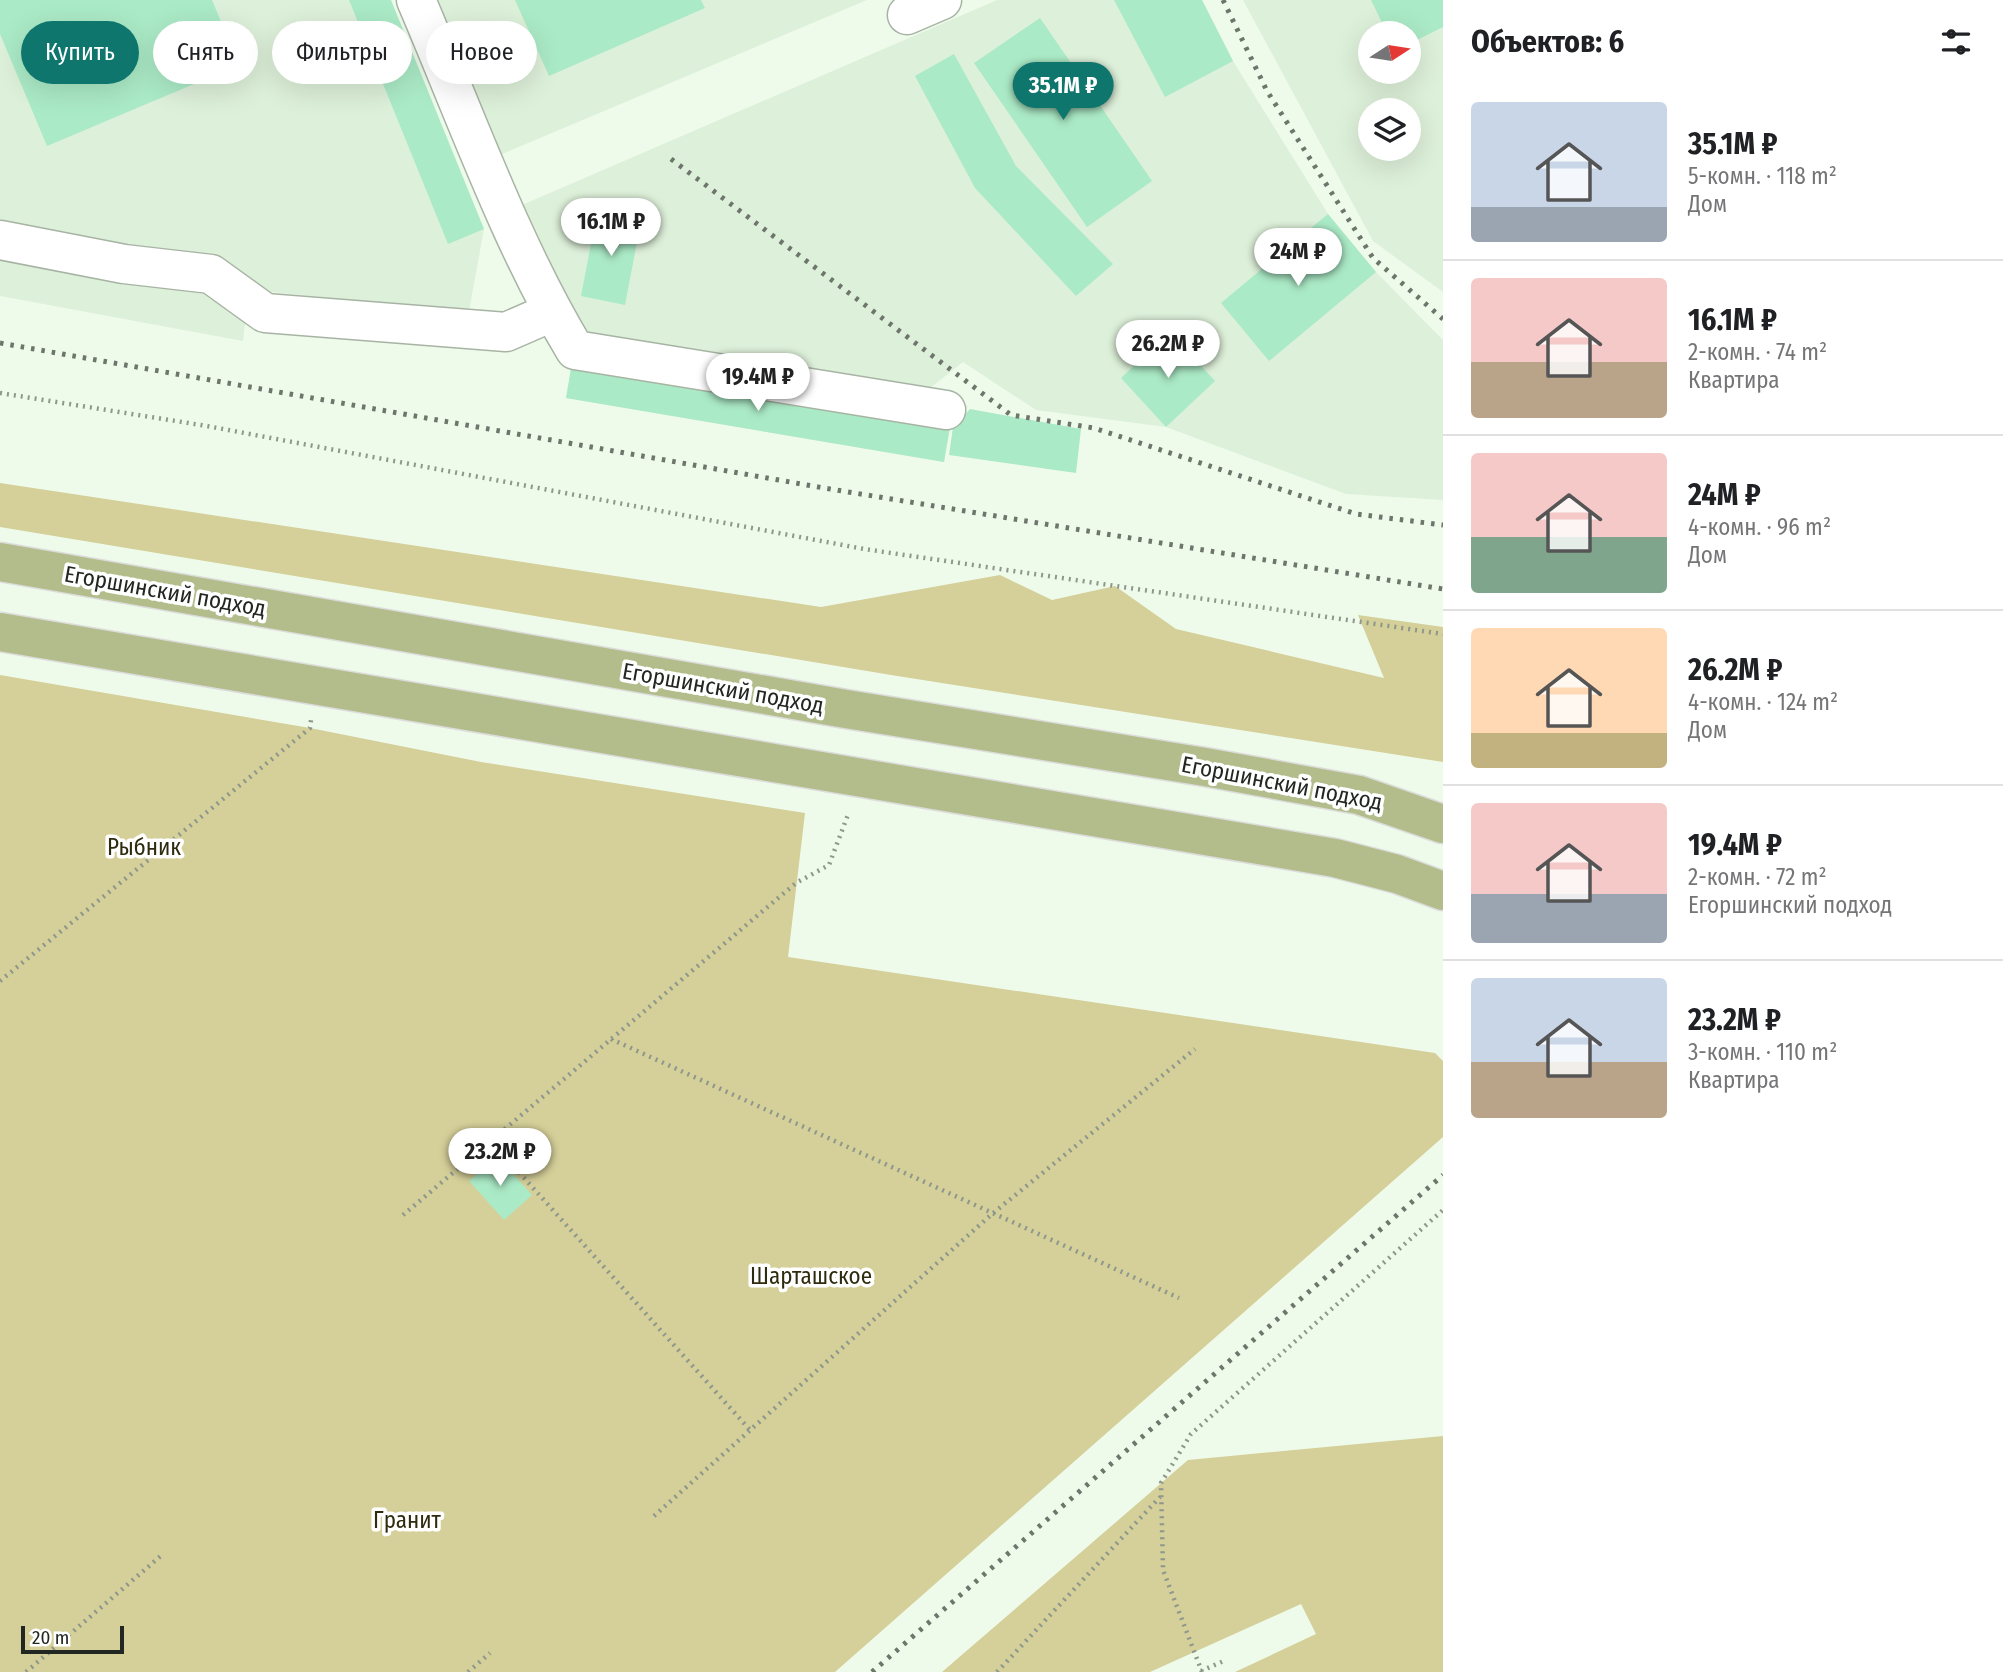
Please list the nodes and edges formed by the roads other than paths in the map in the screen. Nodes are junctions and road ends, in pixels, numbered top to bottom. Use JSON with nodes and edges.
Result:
{"nodes":[{"id":1,"x":416,"y":0,"type":"edge"},
{"id":2,"x":942,"y":0,"type":"edge"},
{"id":3,"x":907,"y":15,"type":"dead end"},
{"id":4,"x":0,"y":240,"type":"edge"},
{"id":5,"x":552,"y":312,"type":"junction"},
{"id":6,"x":946,"y":410,"type":"dead end"},
{"id":7,"x":0,"y":562,"type":"edge"},
{"id":8,"x":0,"y":632,"type":"edge"},
{"id":9,"x":1443,"y":824,"type":"edge"},
{"id":10,"x":1443,"y":891,"type":"edge"}],
"edges":[{"from":1,"to":5,"type":"lane"},
{"from":2,"to":3,"type":"lane"},
{"from":4,"to":5,"type":"lane"},
{"from":5,"to":6,"type":"lane"},
{"from":7,"to":9,"type":"main road","name":"Егоршинский подход"},
{"from":8,"to":10,"type":"main road"}]}
